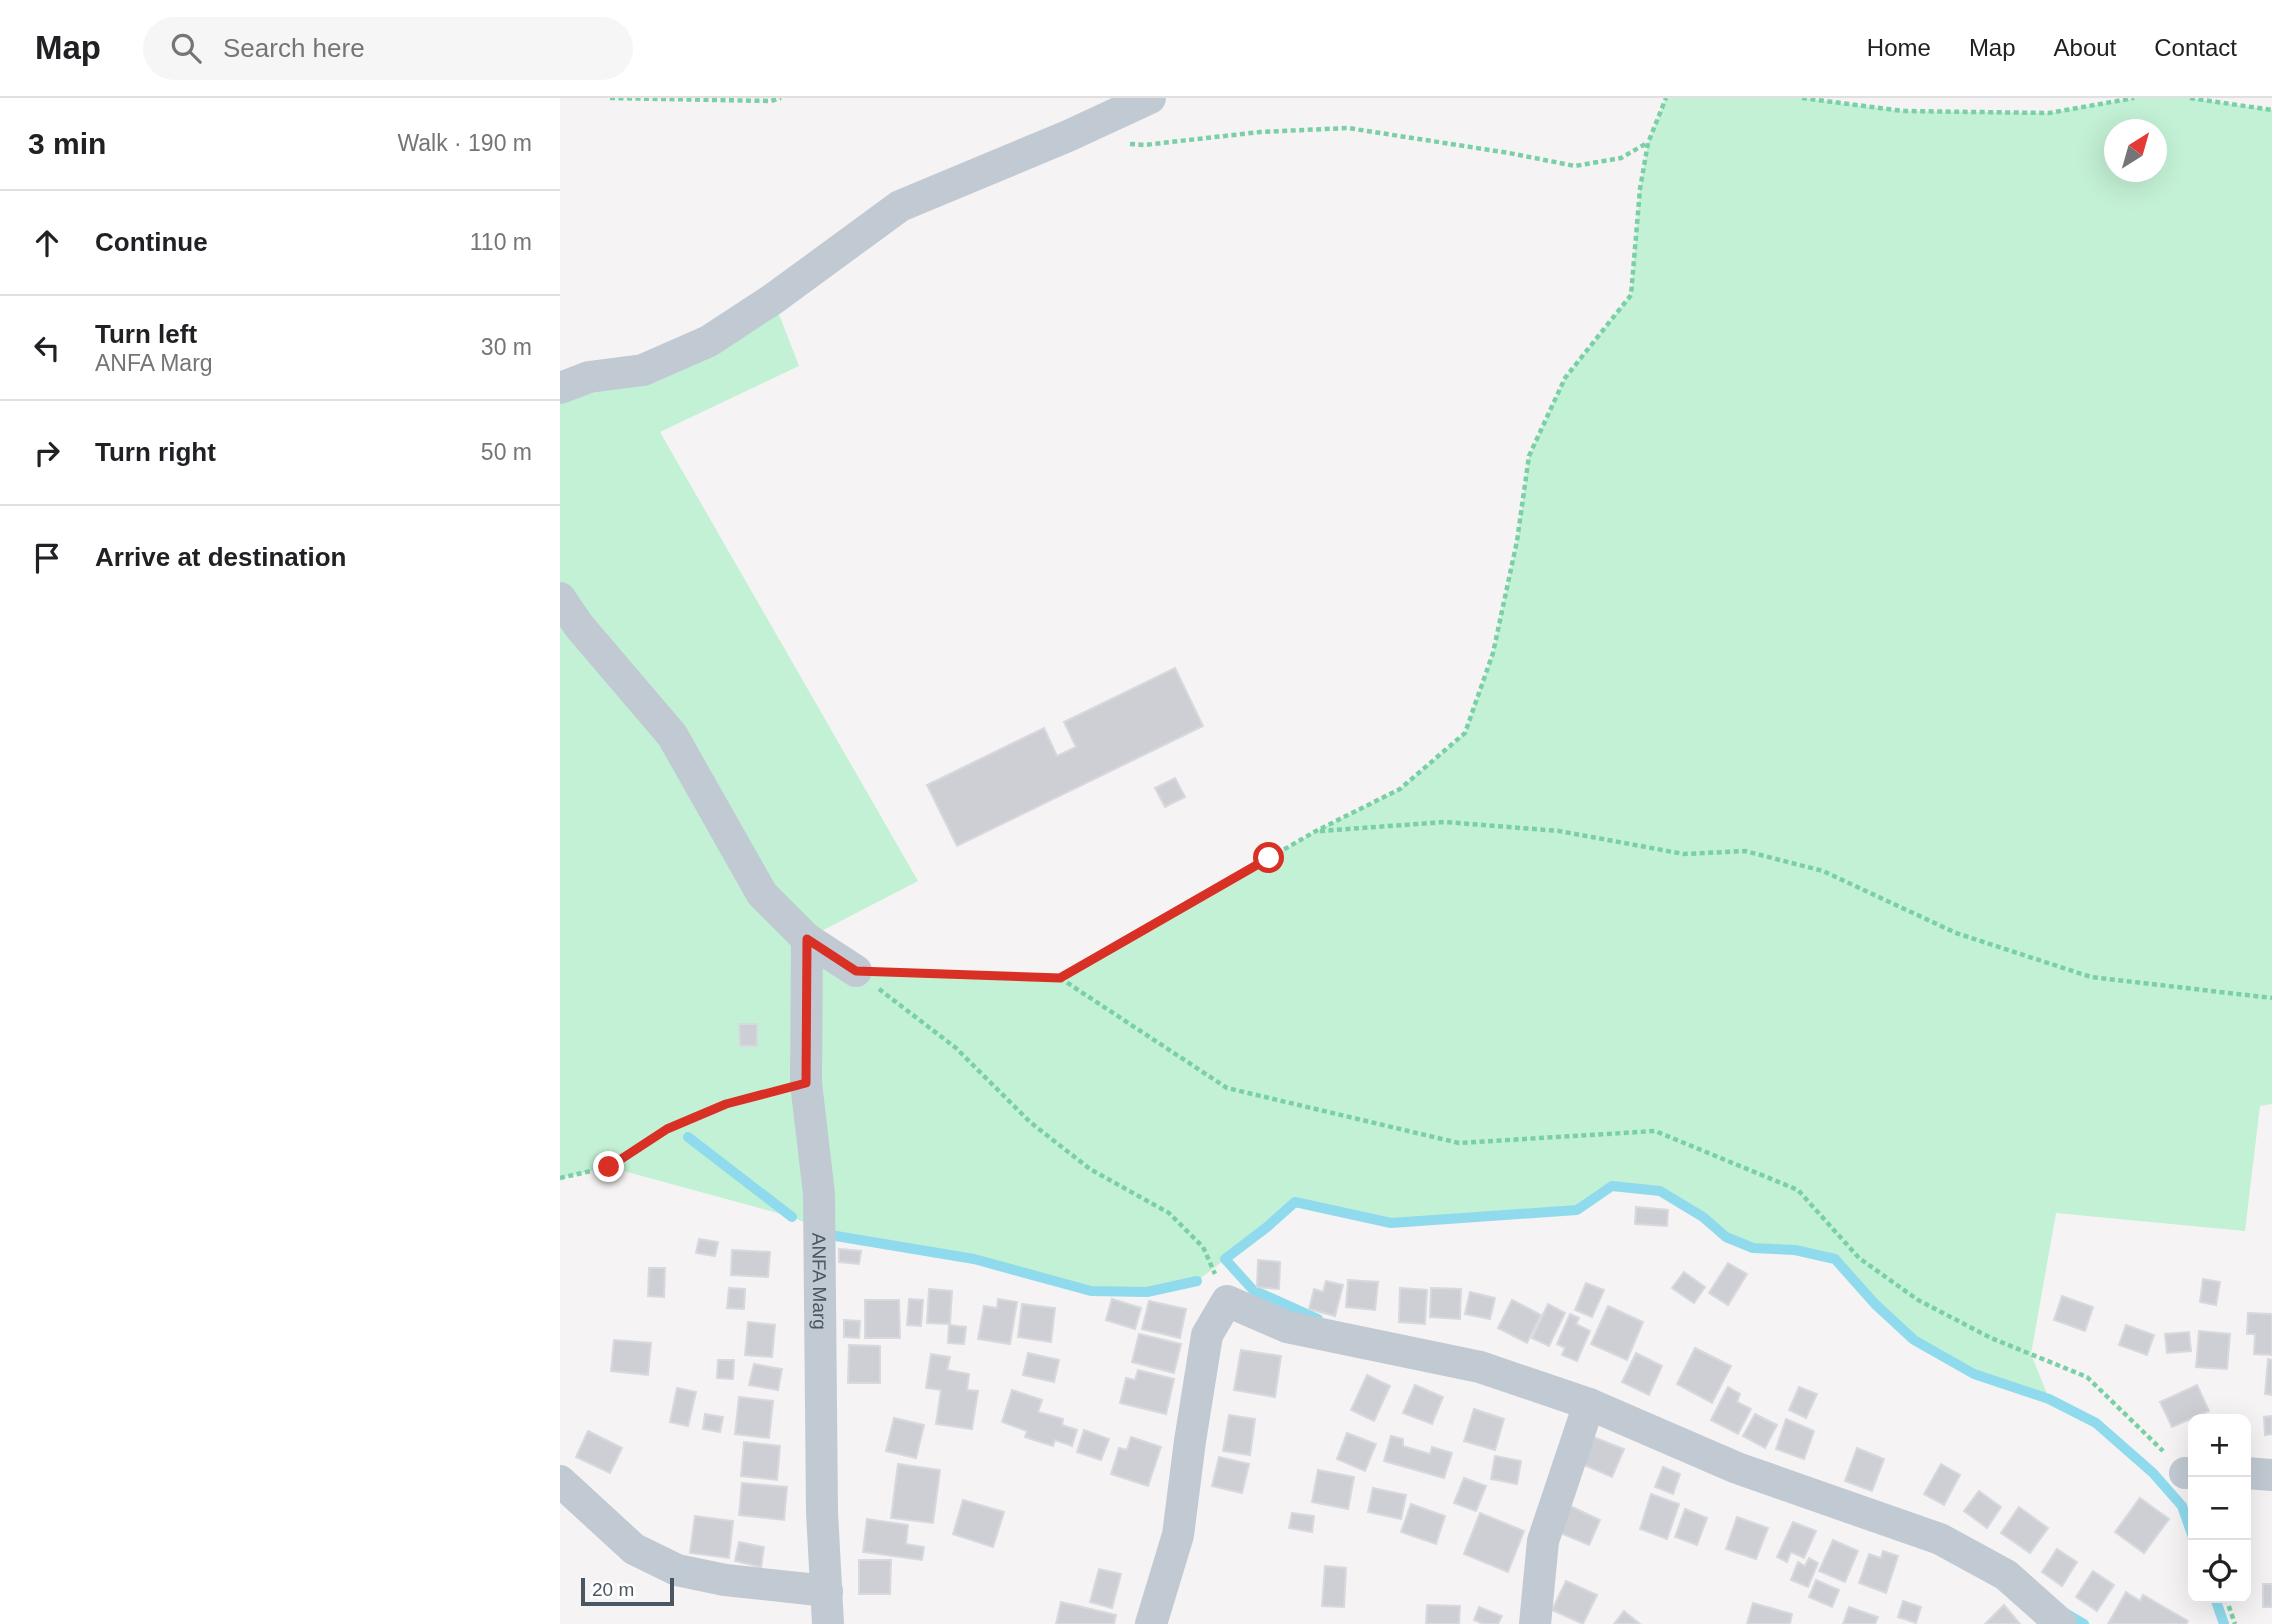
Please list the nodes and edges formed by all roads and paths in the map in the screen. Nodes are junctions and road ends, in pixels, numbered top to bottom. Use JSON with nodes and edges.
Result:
{"nodes":[{"id":1,"x":610,"y":98,"type":"edge"},
{"id":2,"x":781,"y":98,"type":"edge"},
{"id":3,"x":1150,"y":98,"type":"edge"},
{"id":4,"x":1666,"y":98,"type":"edge"},
{"id":5,"x":1802,"y":98,"type":"edge"},
{"id":6,"x":2134,"y":98,"type":"edge"},
{"id":7,"x":2190,"y":98,"type":"edge"},
{"id":8,"x":2272,"y":110,"type":"edge"},
{"id":9,"x":1119,"y":142,"type":"dead end"},
{"id":10,"x":1648,"y":143,"type":"junction"},
{"id":11,"x":560,"y":388,"type":"edge"},
{"id":12,"x":560,"y":598,"type":"edge"},
{"id":13,"x":1316,"y":831,"type":"junction"},
{"id":14,"x":807,"y":939,"type":"junction"},
{"id":15,"x":856,"y":971,"type":"junction"},
{"id":16,"x":1060,"y":978,"type":"junction"},
{"id":17,"x":2272,"y":998,"type":"edge"},
{"id":18,"x":806,"y":1083,"type":"junction"},
{"id":19,"x":560,"y":1178,"type":"edge"},
{"id":20,"x":1227,"y":1301,"type":"junction"},
{"id":21,"x":1589,"y":1405,"type":"junction"},
{"id":22,"x":2188,"y":1472,"type":"edge"},
{"id":23,"x":2251,"y":1473,"type":"edge"},
{"id":24,"x":2272,"y":1475,"type":"edge"},
{"id":25,"x":560,"y":1481,"type":"edge"},
{"id":26,"x":827,"y":1591,"type":"junction"},
{"id":27,"x":2228,"y":1603,"type":"edge"},
{"id":28,"x":828,"y":1624,"type":"edge"},
{"id":29,"x":1151,"y":1624,"type":"edge"},
{"id":30,"x":1535,"y":1624,"type":"edge"},
{"id":31,"x":2060,"y":1624,"type":"edge"},
{"id":32,"x":2235,"y":1624,"type":"edge"}],
"edges":[{"from":1,"to":2,"type":"path"},
{"from":3,"to":11,"type":"street"},
{"from":4,"to":10,"type":"path"},
{"from":5,"to":6,"type":"path"},
{"from":7,"to":8,"type":"path"},
{"from":9,"to":10,"type":"path"},
{"from":10,"to":13,"type":"path"},
{"from":12,"to":14,"type":"street"},
{"from":13,"to":16,"type":"path"},
{"from":13,"to":17,"type":"path"},
{"from":14,"to":15,"type":"street"},
{"from":14,"to":18,"type":"street","name":"ANFA Marg"},
{"from":15,"to":16,"type":"path"},
{"from":15,"to":20,"type":"path"},
{"from":16,"to":22,"type":"path"},
{"from":18,"to":19,"type":"path"},
{"from":18,"to":26,"type":"street","name":"ANFA Marg"},
{"from":20,"to":21,"type":"street"},
{"from":20,"to":29,"type":"street"},
{"from":21,"to":30,"type":"street"},
{"from":21,"to":31,"type":"street"},
{"from":23,"to":24,"type":"street"},
{"from":25,"to":26,"type":"street"},
{"from":26,"to":28,"type":"street","name":"ANFA Marg"},
{"from":27,"to":32,"type":"path"}]}
